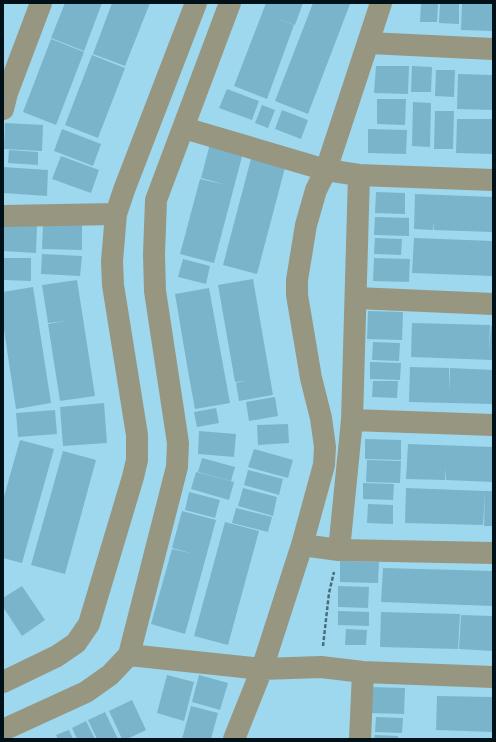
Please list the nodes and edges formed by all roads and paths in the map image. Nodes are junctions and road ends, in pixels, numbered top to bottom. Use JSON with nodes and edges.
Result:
{"nodes":[{"id":1,"x":41,"y":3,"type":"edge"},
{"id":2,"x":196,"y":3,"type":"edge"},
{"id":3,"x":230,"y":3,"type":"edge"},
{"id":4,"x":381,"y":3,"type":"edge"},
{"id":5,"x":369,"y":43,"type":"junction"},
{"id":6,"x":493,"y":49,"type":"edge"},
{"id":7,"x":4,"y":98,"type":"edge"},
{"id":8,"x":184,"y":128,"type":"junction"},
{"id":9,"x":326,"y":170,"type":"junction"},
{"id":10,"x":359,"y":175,"type":"junction"},
{"id":11,"x":493,"y":180,"type":"edge"},
{"id":12,"x":116,"y":214,"type":"junction"},
{"id":13,"x":3,"y":216,"type":"edge"},
{"id":14,"x":356,"y":298,"type":"junction"},
{"id":15,"x":493,"y":304,"type":"edge"},
{"id":16,"x":352,"y":420,"type":"junction"},
{"id":17,"x":493,"y":426,"type":"edge"},
{"id":18,"x":302,"y":545,"type":"junction"},
{"id":19,"x":339,"y":550,"type":"junction"},
{"id":20,"x":493,"y":553,"type":"edge"},
{"id":21,"x":129,"y":655,"type":"junction"},
{"id":22,"x":321,"y":667,"type":"junction"},
{"id":23,"x":262,"y":669,"type":"junction"},
{"id":24,"x":363,"y":672,"type":"junction"},
{"id":25,"x":493,"y":677,"type":"edge"},
{"id":26,"x":3,"y":682,"type":"edge"},
{"id":27,"x":3,"y":730,"type":"edge"},
{"id":28,"x":234,"y":739,"type":"edge"},
{"id":29,"x":360,"y":739,"type":"edge"}],
"edges":[{"from":1,"to":7,"type":"street"},
{"from":2,"to":12,"type":"street"},
{"from":3,"to":8,"type":"street"},
{"from":4,"to":5,"type":"street"},
{"from":5,"to":6,"type":"street"},
{"from":5,"to":9,"type":"street"},
{"from":8,"to":9,"type":"street"},
{"from":8,"to":21,"type":"street"},
{"from":9,"to":10,"type":"street"},
{"from":9,"to":18,"type":"street"},
{"from":10,"to":11,"type":"street"},
{"from":10,"to":14,"type":"street"},
{"from":12,"to":13,"type":"street"},
{"from":12,"to":26,"type":"street"},
{"from":14,"to":15,"type":"street"},
{"from":14,"to":16,"type":"street"},
{"from":16,"to":17,"type":"street"},
{"from":16,"to":19,"type":"street"},
{"from":18,"to":19,"type":"street"},
{"from":18,"to":23,"type":"street"},
{"from":19,"to":20,"type":"street"},
{"from":19,"to":22,"type":"path"},
{"from":21,"to":23,"type":"street"},
{"from":21,"to":27,"type":"street"},
{"from":22,"to":23,"type":"street"},
{"from":22,"to":24,"type":"street"},
{"from":23,"to":28,"type":"street"},
{"from":24,"to":25,"type":"street"},
{"from":24,"to":29,"type":"street"}]}
